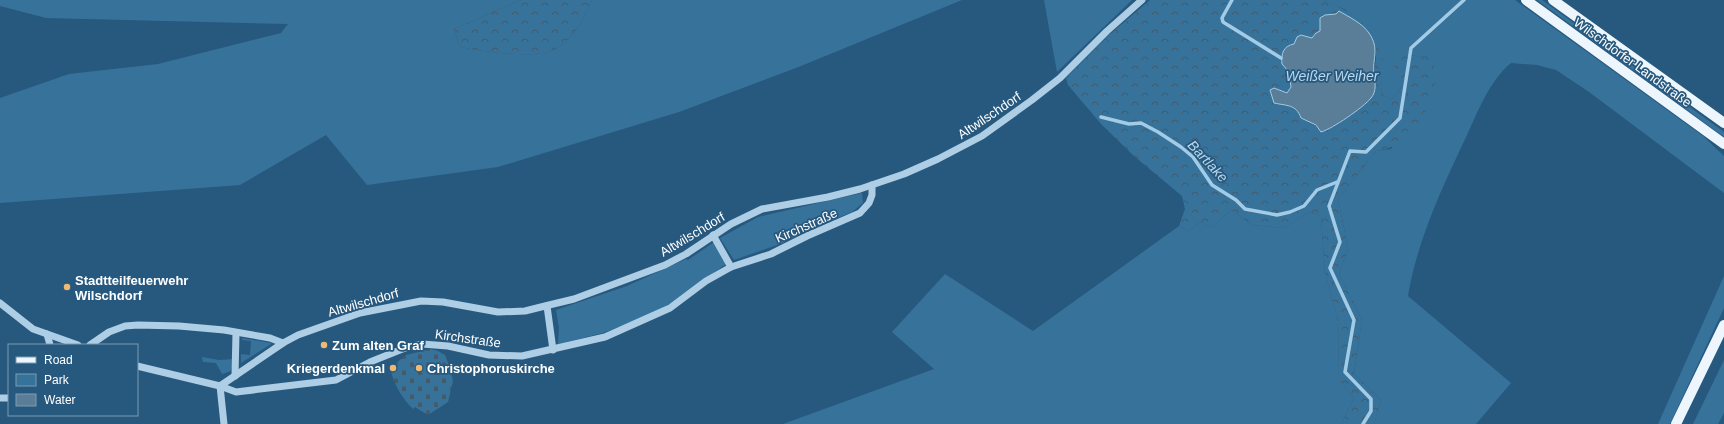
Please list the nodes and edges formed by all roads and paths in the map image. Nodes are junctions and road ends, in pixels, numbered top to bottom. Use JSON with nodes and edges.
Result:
{"nodes":[{"id":1,"x":1142,"y":0,"type":"edge"},
{"id":2,"x":1526,"y":0,"type":"edge"},
{"id":3,"x":1553,"y":0,"type":"edge"},
{"id":4,"x":1724,"y":123,"type":"edge"},
{"id":5,"x":1724,"y":144,"type":"edge"},
{"id":6,"x":872,"y":185,"type":"junction"},
{"id":7,"x":714,"y":235,"type":"junction"},
{"id":8,"x":731,"y":267,"type":"junction"},
{"id":9,"x":0,"y":303,"type":"edge"},
{"id":10,"x":547,"y":306,"type":"junction"},
{"id":11,"x":1724,"y":325,"type":"edge"},
{"id":12,"x":236,"y":333,"type":"junction"},
{"id":13,"x":47,"y":334,"type":"junction"},
{"id":14,"x":282,"y":343,"type":"junction"},
{"id":15,"x":50,"y":344,"type":"edge"},
{"id":16,"x":75,"y":344,"type":"edge"},
{"id":17,"x":91,"y":344,"type":"edge"},
{"id":18,"x":553,"y":350,"type":"junction"},
{"id":19,"x":138,"y":366,"type":"edge"},
{"id":20,"x":138,"y":370,"type":"edge"},
{"id":21,"x":148,"y":370,"type":"junction"},
{"id":22,"x":235,"y":376,"type":"junction"},
{"id":23,"x":220,"y":386,"type":"junction"},
{"id":24,"x":224,"y":424,"type":"edge"},
{"id":25,"x":1676,"y":424,"type":"edge"}],
"edges":[{"from":1,"to":6,"type":"street","name":"Altwilschdorf"},
{"from":2,"to":5,"type":"main road","name":"Wilschdorfer Landstraße"},
{"from":3,"to":4,"type":"main road","name":"Wilschdorfer Landstraße"},
{"from":6,"to":7,"type":"street","name":"Altwilschdorf"},
{"from":6,"to":8,"type":"street","name":"Kirchstraße"},
{"from":7,"to":8,"type":"street"},
{"from":7,"to":10,"type":"street","name":"Altwilschdorf"},
{"from":8,"to":18,"type":"street","name":"Kirchstraße"},
{"from":9,"to":13,"type":"street"},
{"from":10,"to":14,"type":"street","name":"Altwilschdorf"},
{"from":10,"to":18,"type":"street"},
{"from":11,"to":25,"type":"main road"},
{"from":12,"to":14,"type":"street"},
{"from":12,"to":17,"type":"street"},
{"from":12,"to":22,"type":"street"},
{"from":13,"to":15,"type":"street"},
{"from":13,"to":16,"type":"street"},
{"from":14,"to":22,"type":"street","name":"Altwilschdorf"},
{"from":18,"to":23,"type":"street","name":"Kirchstraße"},
{"from":19,"to":21,"type":"street"},
{"from":20,"to":21,"type":"street"},
{"from":21,"to":23,"type":"street","name":"Kirchstraße"},
{"from":22,"to":23,"type":"street","name":"Altwilschdorf"},
{"from":23,"to":24,"type":"street"}]}
